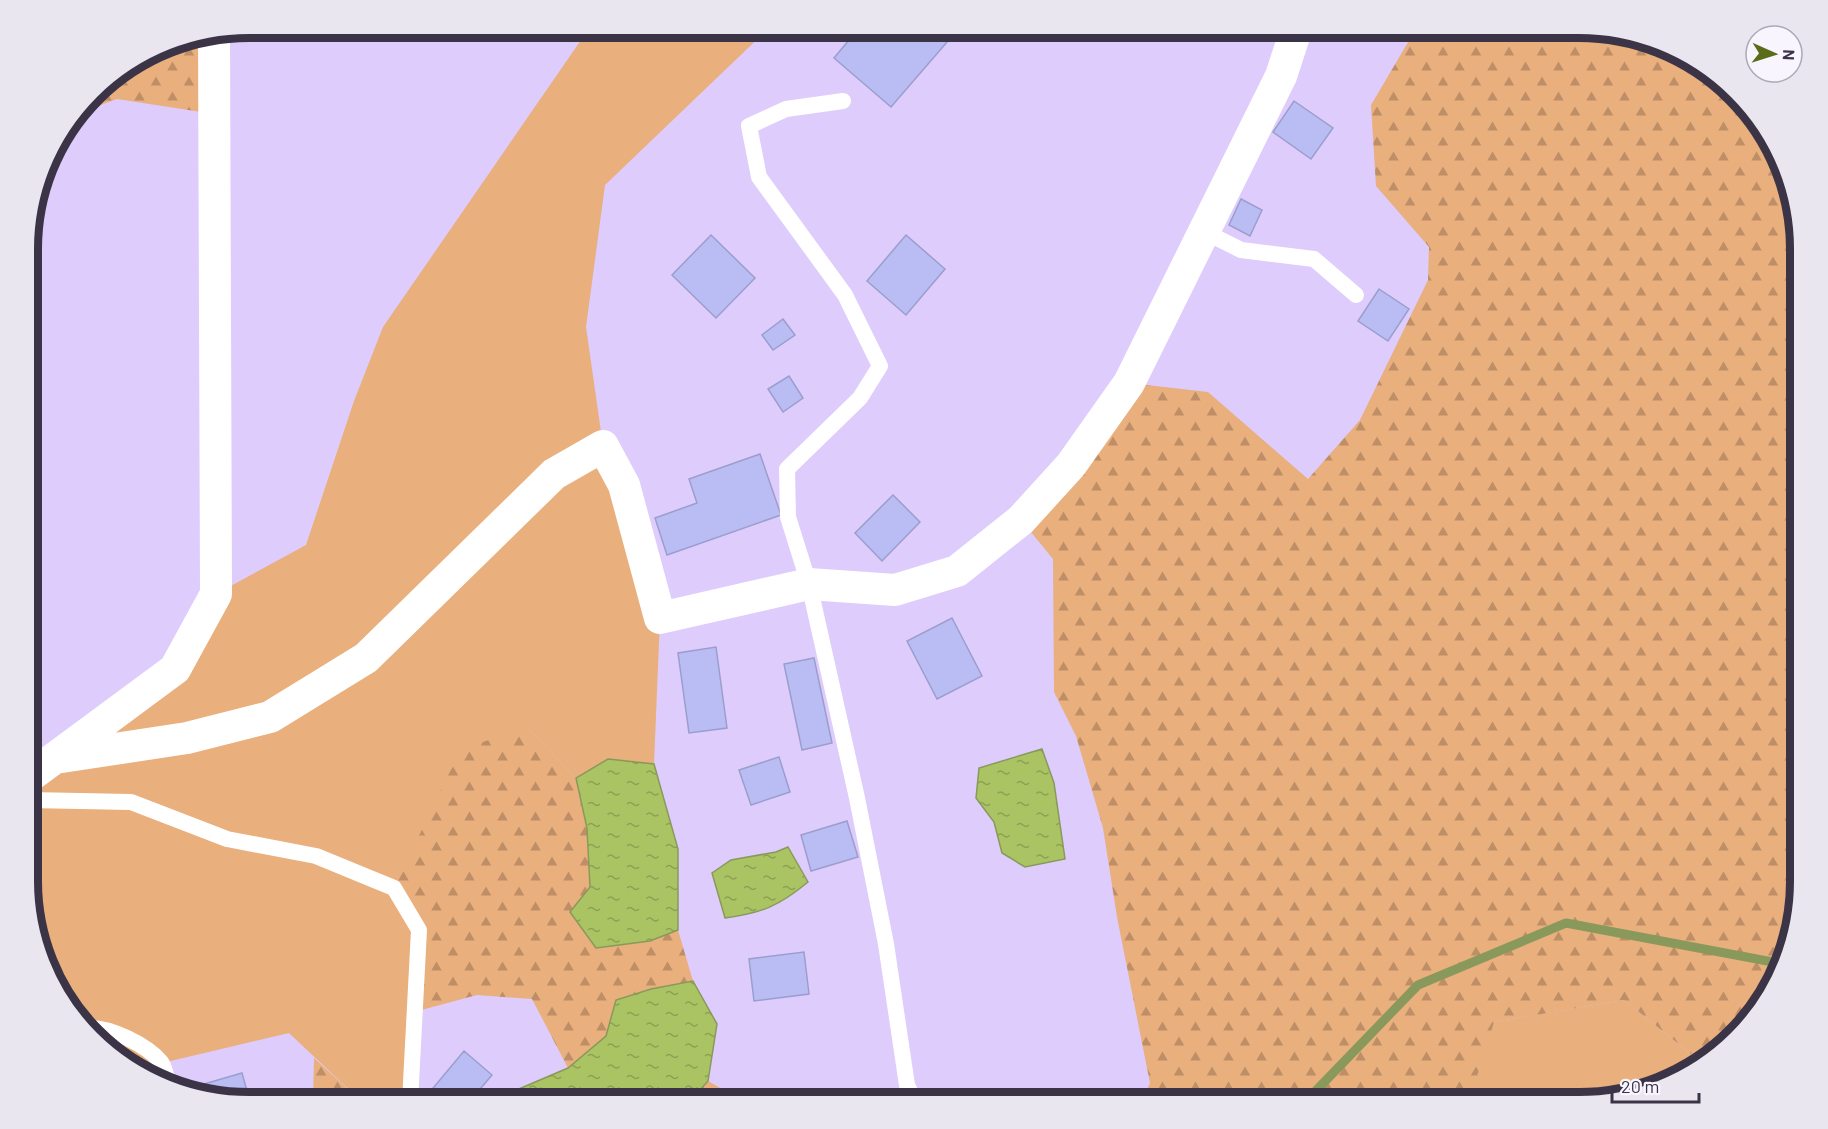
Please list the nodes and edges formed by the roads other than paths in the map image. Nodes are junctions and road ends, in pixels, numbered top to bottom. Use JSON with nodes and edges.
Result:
{"nodes":[{"id":1,"x":1293,"y":38,"type":"edge"},
{"id":2,"x":214,"y":40,"type":"edge"},
{"id":3,"x":843,"y":101,"type":"dead end"},
{"id":4,"x":1205,"y":232,"type":"junction"},
{"id":5,"x":1356,"y":295,"type":"dead end"},
{"id":6,"x":810,"y":584,"type":"junction"},
{"id":7,"x":55,"y":758,"type":"junction"},
{"id":8,"x":38,"y":770,"type":"edge"},
{"id":9,"x":38,"y":800,"type":"edge"},
{"id":10,"x":97,"y":1028,"type":"edge"},
{"id":11,"x":166,"y":1074,"type":"edge"},
{"id":12,"x":411,"y":1092,"type":"edge"},
{"id":13,"x":910,"y":1092,"type":"edge"}],
"edges":[{"from":1,"to":4,"type":"street"},
{"from":2,"to":7,"type":"street"},
{"from":3,"to":6,"type":"lane"},
{"from":4,"to":5,"type":"lane"},
{"from":4,"to":6,"type":"street"},
{"from":6,"to":7,"type":"street"},
{"from":6,"to":13,"type":"lane"},
{"from":7,"to":8,"type":"street"},
{"from":9,"to":12,"type":"lane"},
{"from":10,"to":11,"type":"lane"}]}
